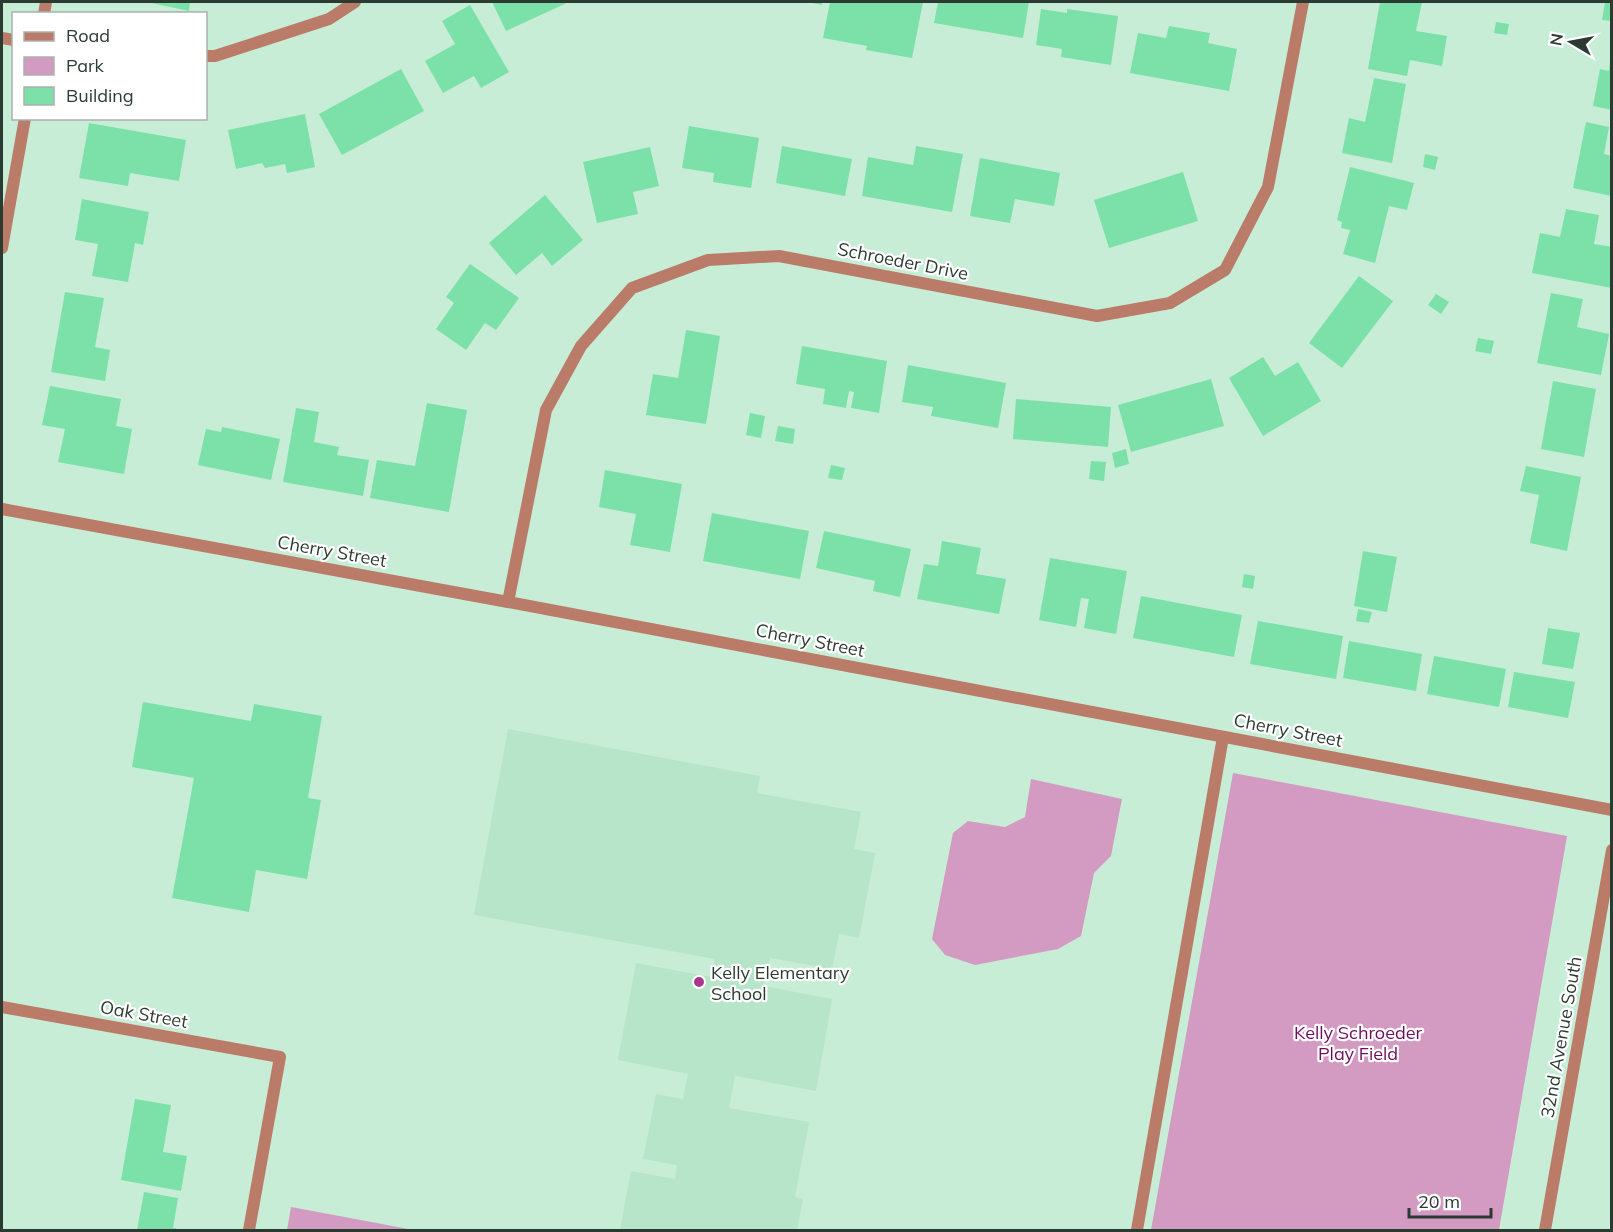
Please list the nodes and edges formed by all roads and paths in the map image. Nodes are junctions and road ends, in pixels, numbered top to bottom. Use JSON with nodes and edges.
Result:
{"nodes":[{"id":1,"x":355,"y":2,"type":"edge"},
{"id":2,"x":1303,"y":2,"type":"edge"},
{"id":3,"x":207,"y":56,"type":"edge"},
{"id":4,"x":25,"y":120,"type":"edge"},
{"id":5,"x":2,"y":248,"type":"edge"},
{"id":6,"x":2,"y":509,"type":"edge"},
{"id":7,"x":508,"y":602,"type":"junction"},
{"id":8,"x":1223,"y":737,"type":"junction"},
{"id":9,"x":1611,"y":810,"type":"edge"},
{"id":10,"x":1611,"y":850,"type":"edge"},
{"id":11,"x":2,"y":1007,"type":"edge"},
{"id":12,"x":249,"y":1230,"type":"edge"},
{"id":13,"x":1137,"y":1230,"type":"edge"},
{"id":14,"x":1545,"y":1230,"type":"edge"}],
"edges":[{"from":1,"to":3,"type":"street"},
{"from":2,"to":7,"type":"street","name":"Schroeder Drive"},
{"from":4,"to":5,"type":"street"},
{"from":6,"to":7,"type":"street","name":"Cherry Street"},
{"from":7,"to":8,"type":"street","name":"Cherry Street"},
{"from":8,"to":9,"type":"street","name":"Cherry Street"},
{"from":8,"to":13,"type":"street"},
{"from":10,"to":14,"type":"street","name":"32nd Avenue South"},
{"from":11,"to":12,"type":"street","name":"Oak Street"}]}
